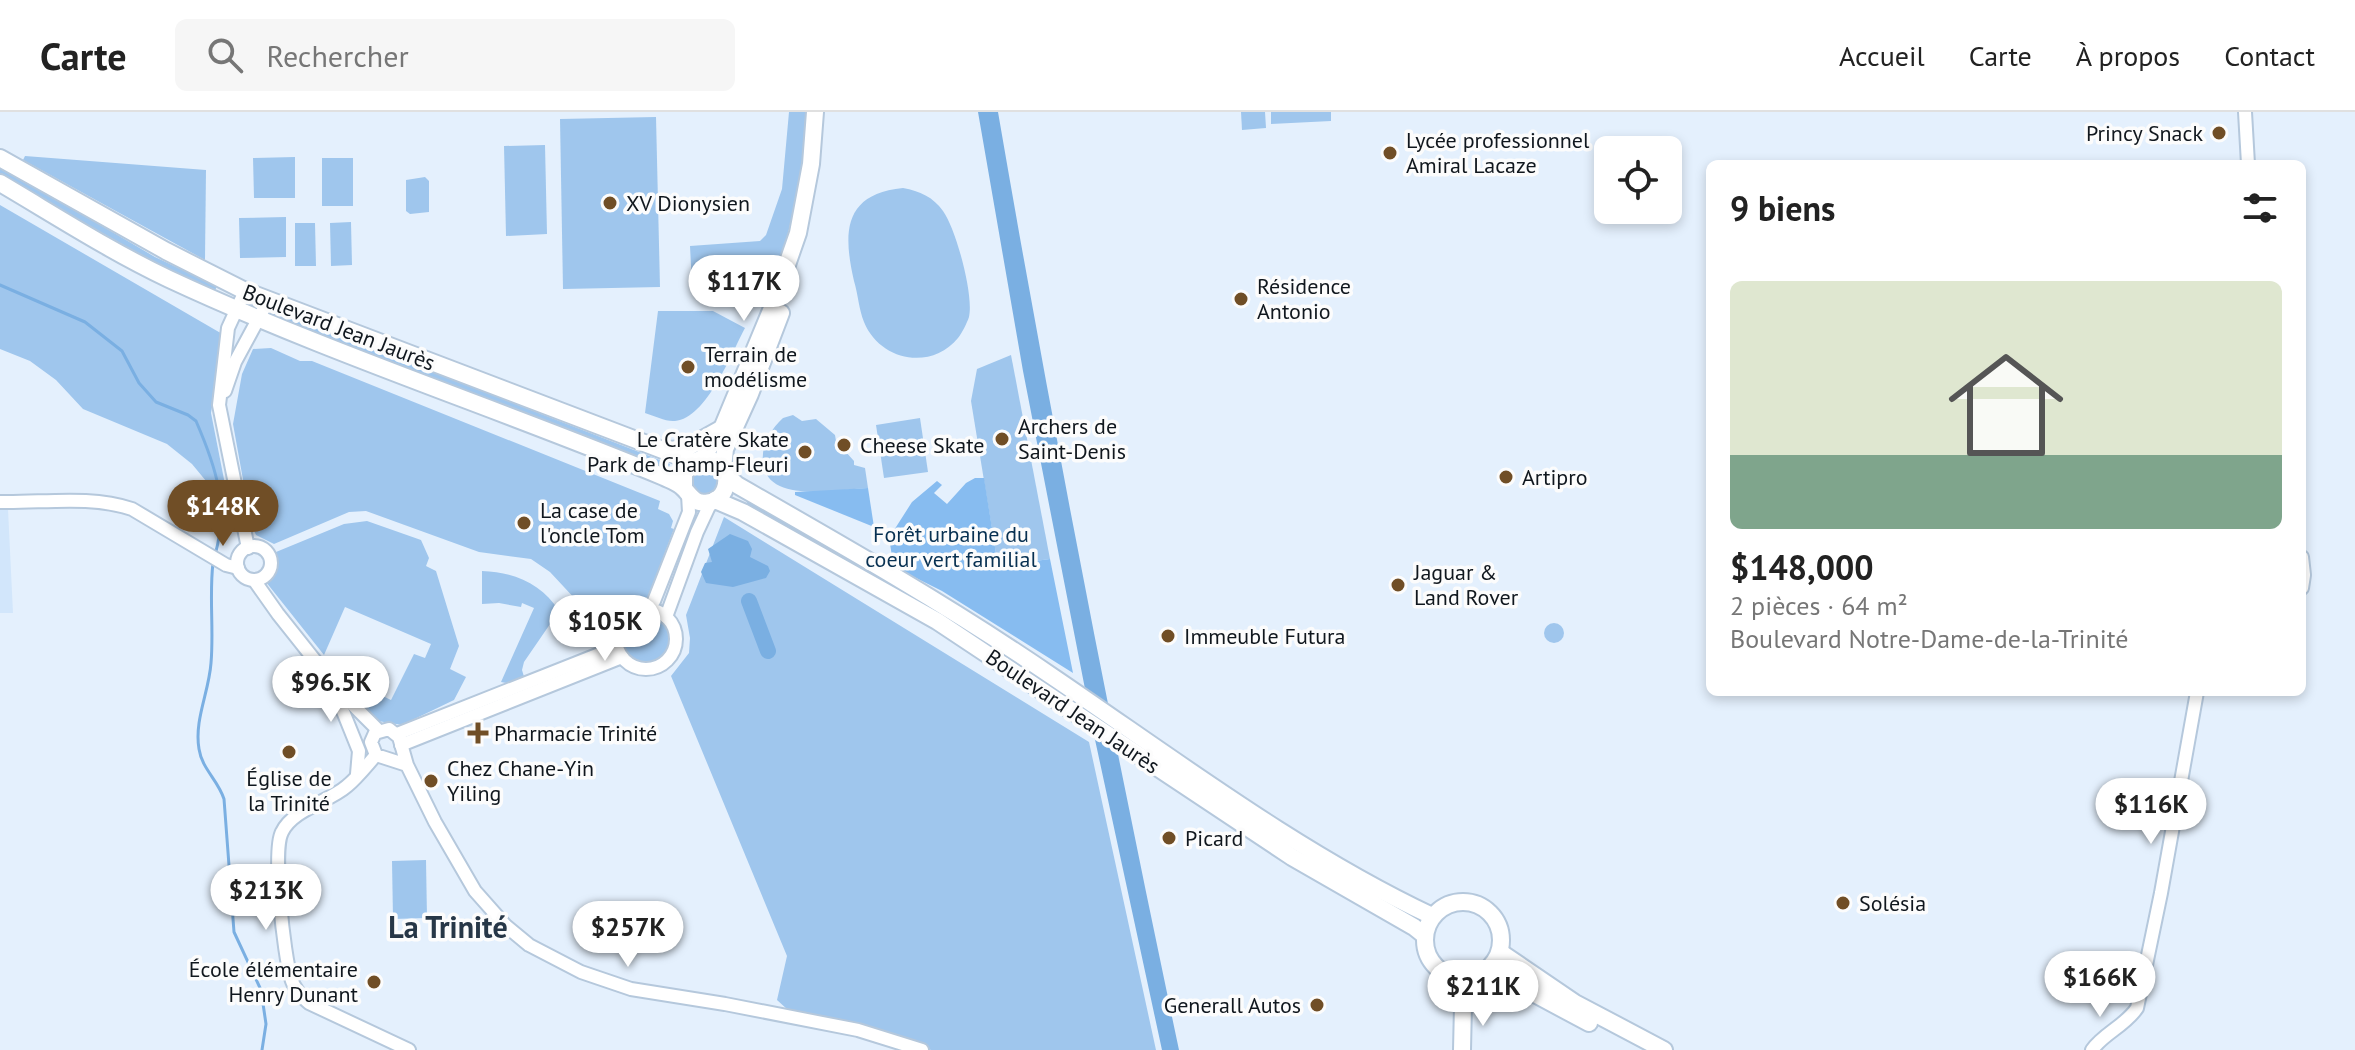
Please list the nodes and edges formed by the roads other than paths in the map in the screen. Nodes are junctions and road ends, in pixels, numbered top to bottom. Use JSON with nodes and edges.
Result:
{"nodes":[{"id":1,"x":815,"y":112,"type":"edge"},
{"id":2,"x":2245,"y":112,"type":"edge"},
{"id":3,"x":0,"y":158,"type":"edge"},
{"id":4,"x":2248,"y":160,"type":"edge"},
{"id":5,"x":0,"y":183,"type":"edge"},
{"id":6,"x":798,"y":233,"type":"junction"},
{"id":7,"x":245,"y":291,"type":"junction"},
{"id":8,"x":268,"y":301,"type":"junction"},
{"id":9,"x":235,"y":309,"type":"junction"},
{"id":10,"x":259,"y":319,"type":"junction"},
{"id":11,"x":219,"y":405,"type":"junction"},
{"id":12,"x":723,"y":426,"type":"junction"},
{"id":13,"x":660,"y":451,"type":"junction"},
{"id":14,"x":698,"y":460,"type":"junction"},
{"id":15,"x":725,"y":472,"type":"junction"},
{"id":16,"x":686,"y":491,"type":"junction"},
{"id":17,"x":713,"y":501,"type":"junction"},
{"id":18,"x":0,"y":502,"type":"edge"},
{"id":19,"x":248,"y":548,"type":"junction"},
{"id":20,"x":238,"y":568,"type":"junction"},
{"id":21,"x":254,"y":580,"type":"junction"},
{"id":22,"x":648,"y":610,"type":"junction"},
{"id":23,"x":666,"y":617,"type":"junction"},
{"id":24,"x":619,"y":652,"type":"junction"},
{"id":25,"x":325,"y":673,"type":"junction"},
{"id":26,"x":340,"y":692,"type":"junction"},
{"id":27,"x":2196,"y":696,"type":"edge"},
{"id":28,"x":379,"y":731,"type":"junction"},
{"id":29,"x":400,"y":743,"type":"junction"},
{"id":30,"x":377,"y":751,"type":"junction"},
{"id":31,"x":407,"y":765,"type":"junction"},
{"id":32,"x":357,"y":774,"type":"junction"},
{"id":33,"x":1432,"y":916,"type":"junction"},
{"id":34,"x":1424,"y":935,"type":"junction"},
{"id":35,"x":1500,"y":952,"type":"junction"},
{"id":36,"x":1488,"y":969,"type":"junction"},
{"id":37,"x":1461,"y":978,"type":"junction"},
{"id":38,"x":1617,"y":1033,"type":"junction"},
{"id":39,"x":1656,"y":1049,"type":"edge"},
{"id":40,"x":409,"y":1050,"type":"edge"},
{"id":41,"x":922,"y":1050,"type":"edge"},
{"id":42,"x":1462,"y":1050,"type":"edge"},
{"id":43,"x":2092,"y":1050,"type":"edge"}],
"edges":[{"from":1,"to":6,"type":"main road"},
{"from":2,"to":4,"type":"street"},
{"from":3,"to":7,"type":"main road","name":"Boulevard Jean Jaurès"},
{"from":5,"to":9,"type":"main road","name":"Boulevard Jean Jaurès"},
{"from":6,"to":12,"type":"main road"},
{"from":6,"to":15,"type":"main road"},
{"from":7,"to":8,"type":"main road","name":"Boulevard Jean Jaurès"},
{"from":7,"to":9,"type":"street"},
{"from":8,"to":10,"type":"street"},
{"from":8,"to":13,"type":"main road","name":"Boulevard Jean Jaurès"},
{"from":9,"to":10,"type":"main road","name":"Boulevard Jean Jaurès"},
{"from":9,"to":11,"type":"street"},
{"from":10,"to":11,"type":"street"},
{"from":10,"to":16,"type":"main road","name":"Boulevard Jean Jaurès"},
{"from":11,"to":19,"type":"street"},
{"from":12,"to":13,"type":"main road"},
{"from":12,"to":14,"type":"main road"},
{"from":13,"to":14,"type":"main road","name":"Boulevard Jean Jaurès"},
{"from":14,"to":15,"type":"main road","name":"Boulevard Jean Jaurès"},
{"from":14,"to":16,"type":"main road"},
{"from":15,"to":17,"type":"main road"},
{"from":15,"to":33,"type":"main road","name":"Boulevard Jean Jaurès"},
{"from":16,"to":17,"type":"main road","name":"Boulevard Jean Jaurès"},
{"from":16,"to":22,"type":"street"},
{"from":17,"to":23,"type":"street"},
{"from":17,"to":34,"type":"main road","name":"Boulevard Jean Jaurès"},
{"from":18,"to":20,"type":"street"},
{"from":19,"to":20,"type":"street"},
{"from":19,"to":21,"type":"street"},
{"from":20,"to":21,"type":"street"},
{"from":21,"to":25,"type":"street"},
{"from":22,"to":23,"type":"street"},
{"from":22,"to":24,"type":"street"},
{"from":23,"to":24,"type":"street"},
{"from":24,"to":29,"type":"street"},
{"from":25,"to":26,"type":"street"},
{"from":25,"to":32,"type":"street"},
{"from":26,"to":28,"type":"street"},
{"from":26,"to":30,"type":"street"},
{"from":27,"to":43,"type":"street"},
{"from":28,"to":29,"type":"street"},
{"from":28,"to":30,"type":"street"},
{"from":29,"to":30,"type":"street"},
{"from":29,"to":31,"type":"street"},
{"from":30,"to":31,"type":"street"},
{"from":30,"to":32,"type":"street"},
{"from":31,"to":41,"type":"street"},
{"from":32,"to":40,"type":"street"},
{"from":33,"to":34,"type":"main road"},
{"from":33,"to":35,"type":"main road"},
{"from":34,"to":37,"type":"main road"},
{"from":35,"to":36,"type":"main road"},
{"from":35,"to":38,"type":"main road"},
{"from":36,"to":37,"type":"main road"},
{"from":36,"to":38,"type":"main road"},
{"from":37,"to":42,"type":"main road"},
{"from":38,"to":39,"type":"main road"}]}
